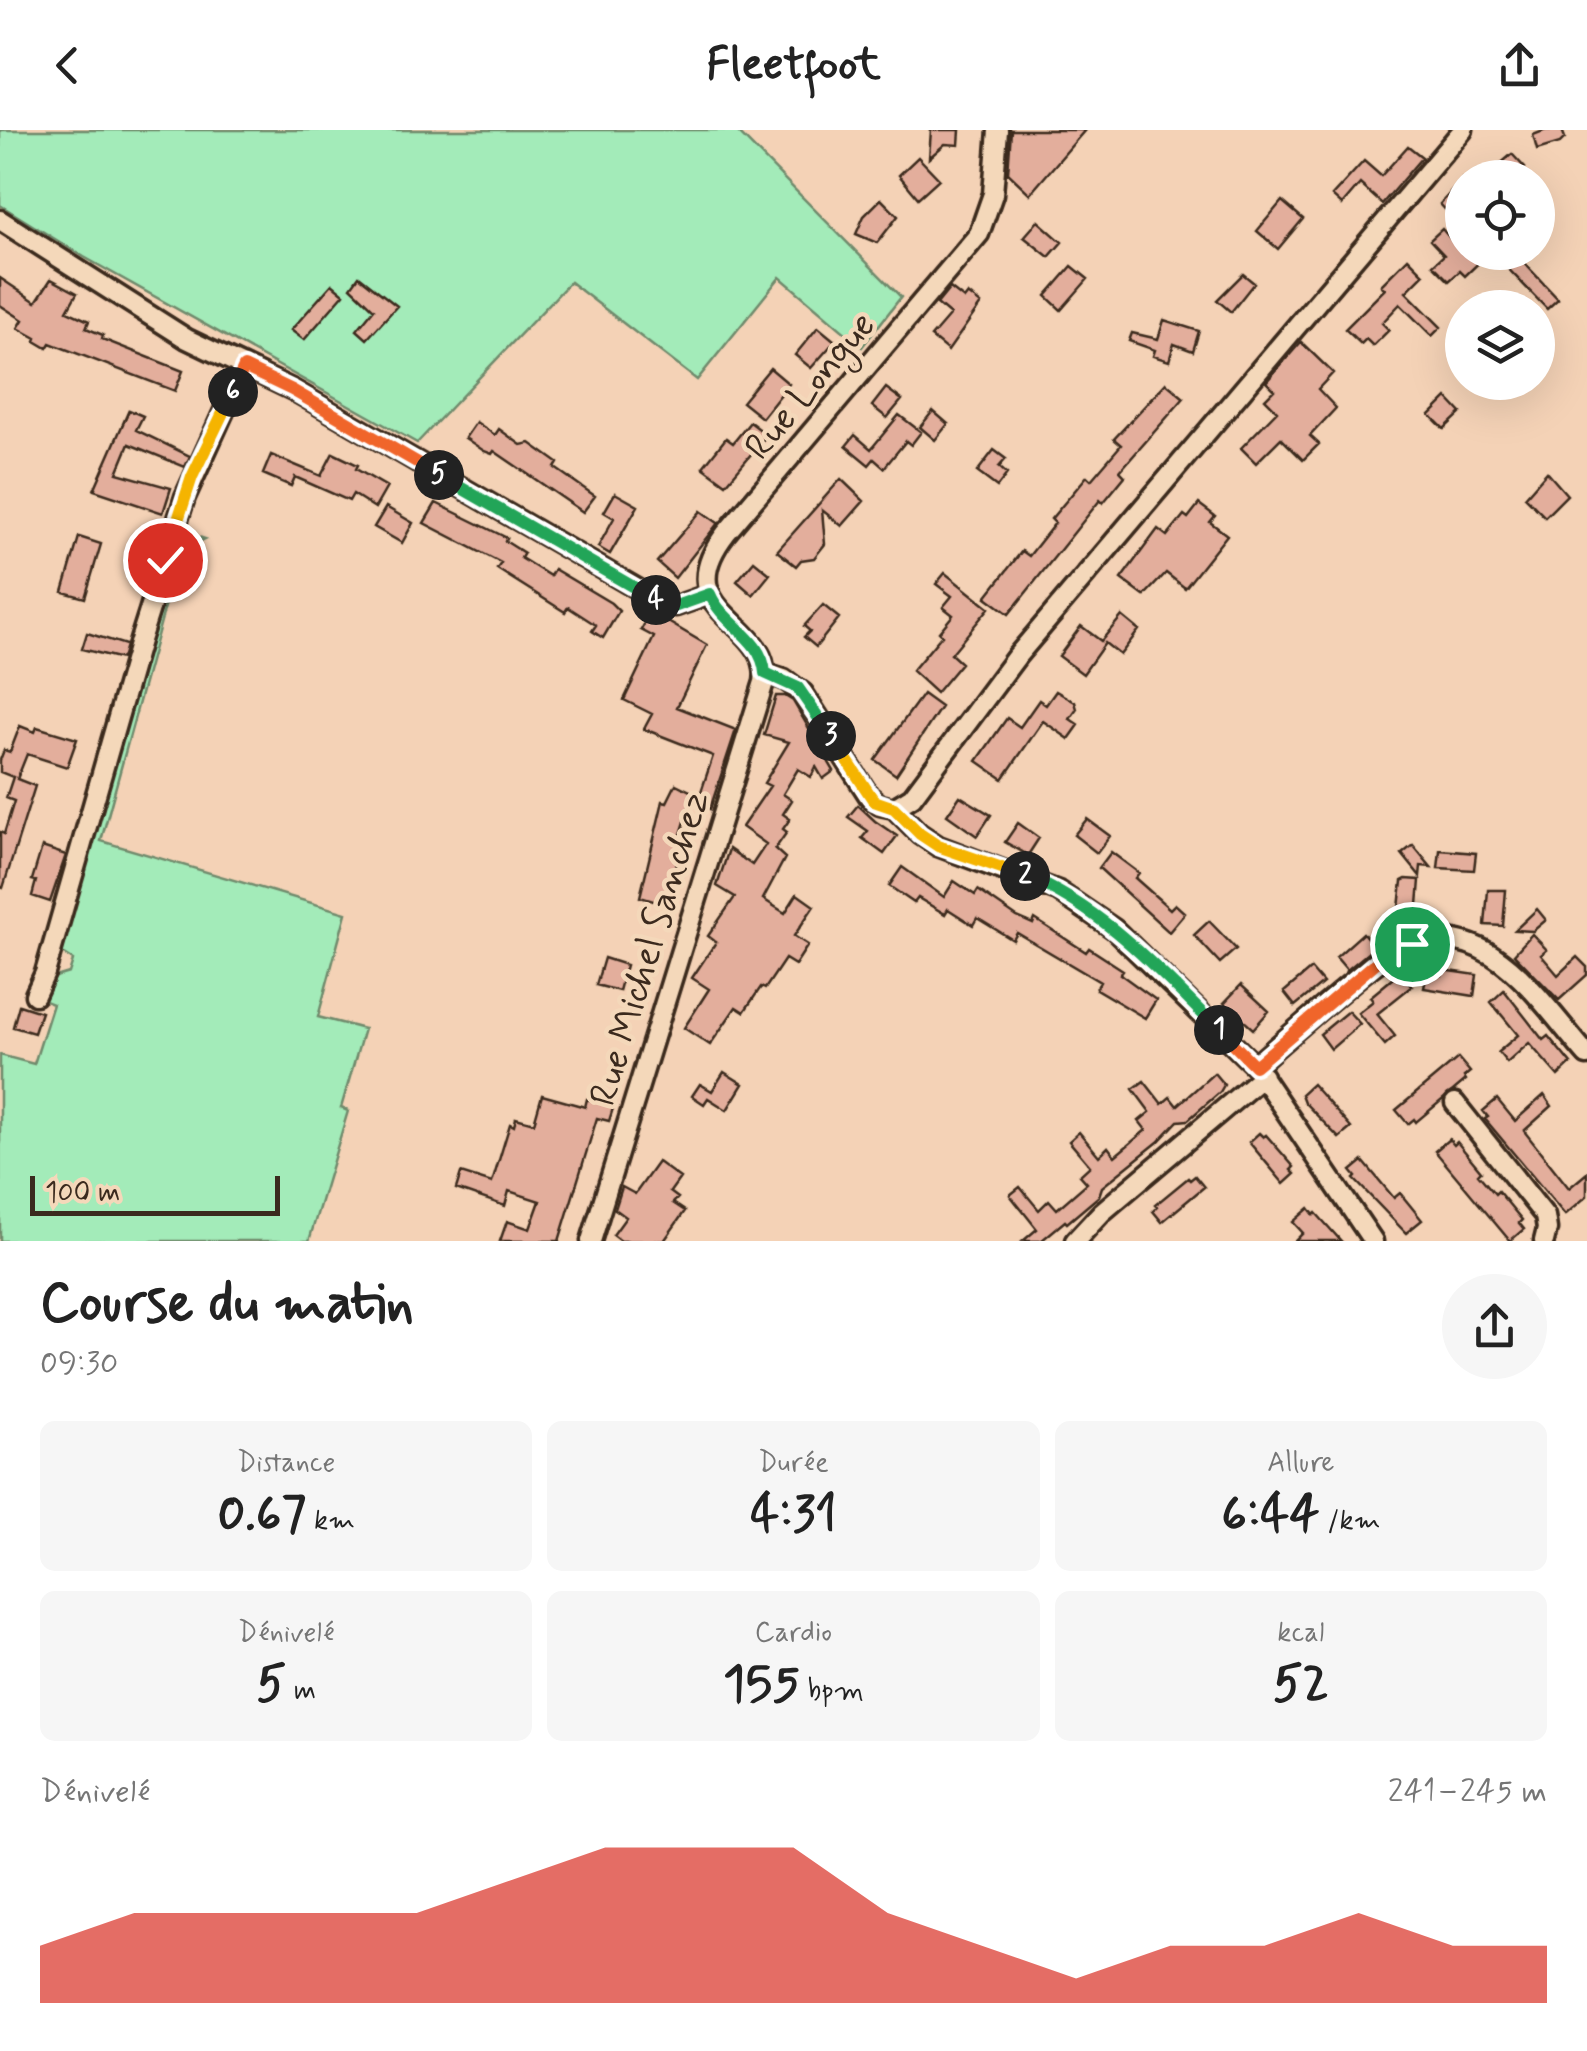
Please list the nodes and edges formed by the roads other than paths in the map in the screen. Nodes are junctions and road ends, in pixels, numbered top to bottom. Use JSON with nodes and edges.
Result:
{"nodes":[{"id":1,"x":998,"y":130,"type":"edge"},
{"id":2,"x":1462,"y":130,"type":"edge"},
{"id":3,"x":0,"y":220,"type":"edge"},
{"id":4,"x":244,"y":367,"type":"junction"},
{"id":5,"x":710,"y":594,"type":"junction"},
{"id":6,"x":765,"y":673,"type":"junction"},
{"id":7,"x":894,"y":808,"type":"junction"},
{"id":8,"x":35,"y":995,"type":"dead end"},
{"id":9,"x":1587,"y":1054,"type":"edge"},
{"id":10,"x":1259,"y":1071,"type":"junction"},
{"id":11,"x":1456,"y":1103,"type":"dead end"},
{"id":12,"x":591,"y":1241,"type":"edge"},
{"id":13,"x":1075,"y":1241,"type":"edge"},
{"id":14,"x":1373,"y":1241,"type":"edge"},
{"id":15,"x":1544,"y":1241,"type":"edge"}],
"edges":[{"from":1,"to":5,"type":"street","name":"Rue Longue"},
{"from":2,"to":7,"type":"street"},
{"from":3,"to":4,"type":"street"},
{"from":4,"to":5,"type":"street"},
{"from":4,"to":8,"type":"street"},
{"from":5,"to":6,"type":"street"},
{"from":6,"to":7,"type":"street"},
{"from":6,"to":12,"type":"street","name":"Rue Michel Sanchez"},
{"from":7,"to":10,"type":"street"},
{"from":9,"to":10,"type":"street"},
{"from":10,"to":13,"type":"street"},
{"from":10,"to":14,"type":"street"},
{"from":11,"to":15,"type":"street"}]}
